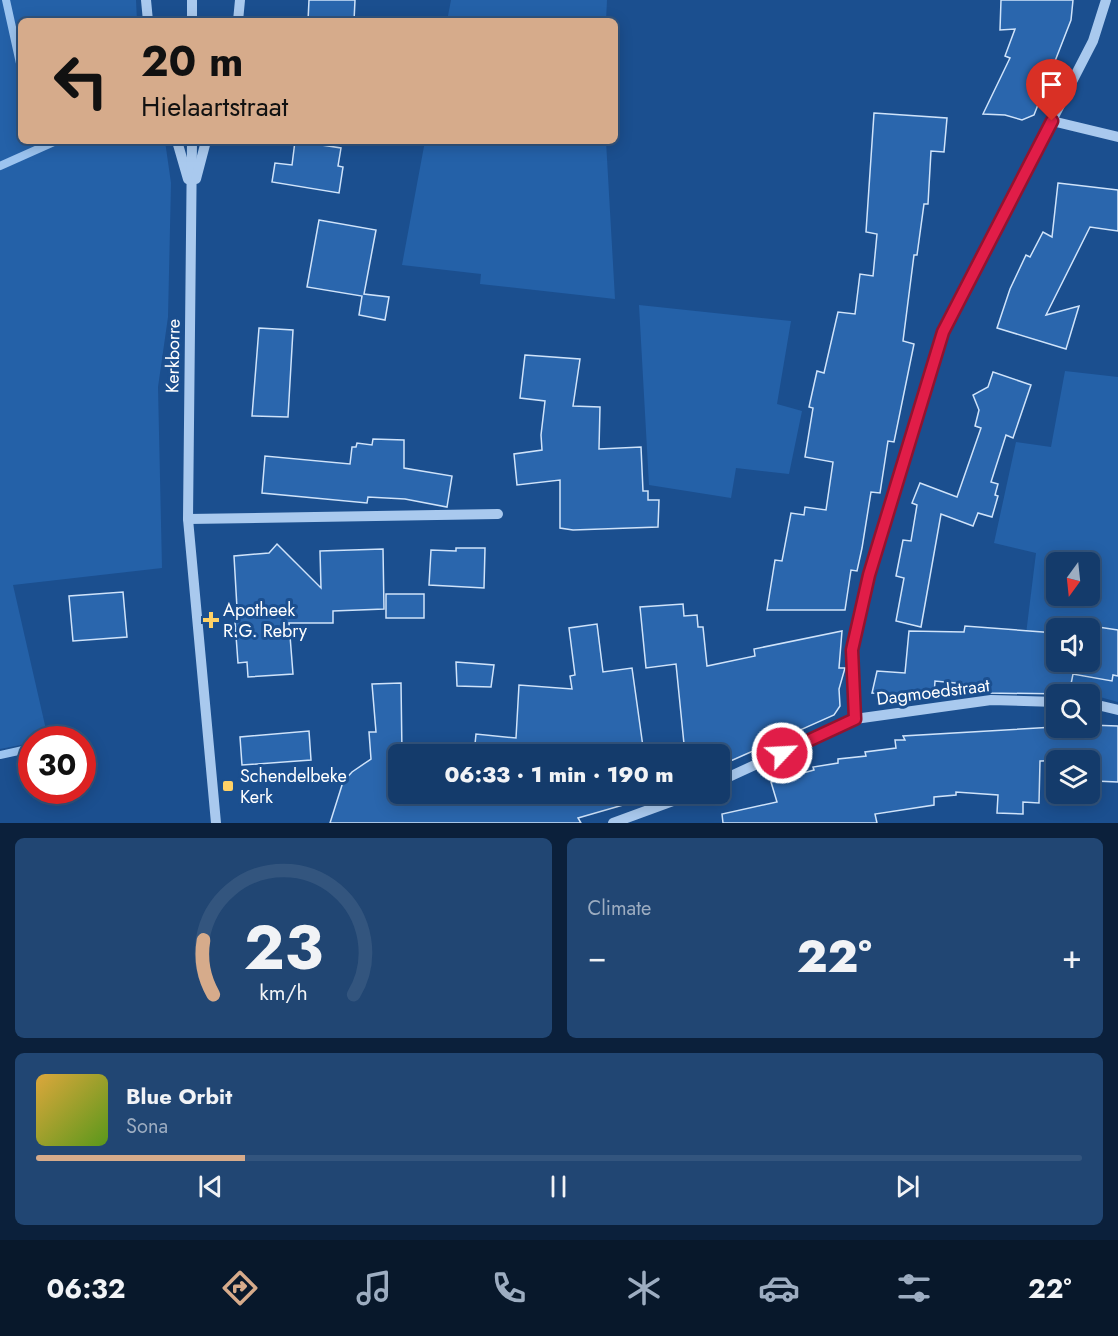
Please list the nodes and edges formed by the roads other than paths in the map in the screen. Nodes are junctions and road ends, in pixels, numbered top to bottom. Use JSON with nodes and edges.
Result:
{"nodes":[{"id":1,"x":146,"y":0,"type":"edge"},
{"id":2,"x":192,"y":0,"type":"edge"},
{"id":3,"x":240,"y":0,"type":"edge"},
{"id":4,"x":1106,"y":0,"type":"edge"},
{"id":5,"x":148,"y":18,"type":"edge"},
{"id":6,"x":192,"y":18,"type":"edge"},
{"id":7,"x":238,"y":18,"type":"edge"},
{"id":8,"x":1052,"y":121,"type":"junction"},
{"id":9,"x":1118,"y":137,"type":"edge"},
{"id":10,"x":178,"y":144,"type":"edge"},
{"id":11,"x":192,"y":144,"type":"edge"},
{"id":12,"x":205,"y":144,"type":"edge"},
{"id":13,"x":192,"y":193,"type":"junction"},
{"id":14,"x":498,"y":514,"type":"dead end"},
{"id":15,"x":188,"y":519,"type":"junction"},
{"id":16,"x":1046,"y":702,"type":"edge"},
{"id":17,"x":1100,"y":706,"type":"edge"},
{"id":18,"x":1118,"y":710,"type":"edge"},
{"id":19,"x":855,"y":719,"type":"junction"},
{"id":20,"x":730,"y":776,"type":"edge"},
{"id":21,"x":665,"y":804,"type":"edge"},
{"id":22,"x":216,"y":823,"type":"edge"},
{"id":23,"x":613,"y":823,"type":"edge"}],
"edges":[{"from":1,"to":5,"type":"street"},
{"from":2,"to":6,"type":"street"},
{"from":3,"to":7,"type":"street"},
{"from":4,"to":8,"type":"street"},
{"from":8,"to":9,"type":"street"},
{"from":8,"to":19,"type":"street"},
{"from":10,"to":13,"type":"street","name":"Kerkborre"},
{"from":11,"to":13,"type":"street","name":"Kerkborre"},
{"from":12,"to":13,"type":"street","name":"Kerkborre"},
{"from":13,"to":15,"type":"street","name":"Kerkborre"},
{"from":14,"to":15,"type":"street"},
{"from":15,"to":22,"type":"street","name":"Kerkborre"},
{"from":16,"to":19,"type":"street","name":"Dagmoedstraat"},
{"from":17,"to":18,"type":"street"},
{"from":19,"to":20,"type":"street","name":"Dagmoedstraat"},
{"from":21,"to":23,"type":"street"}]}
